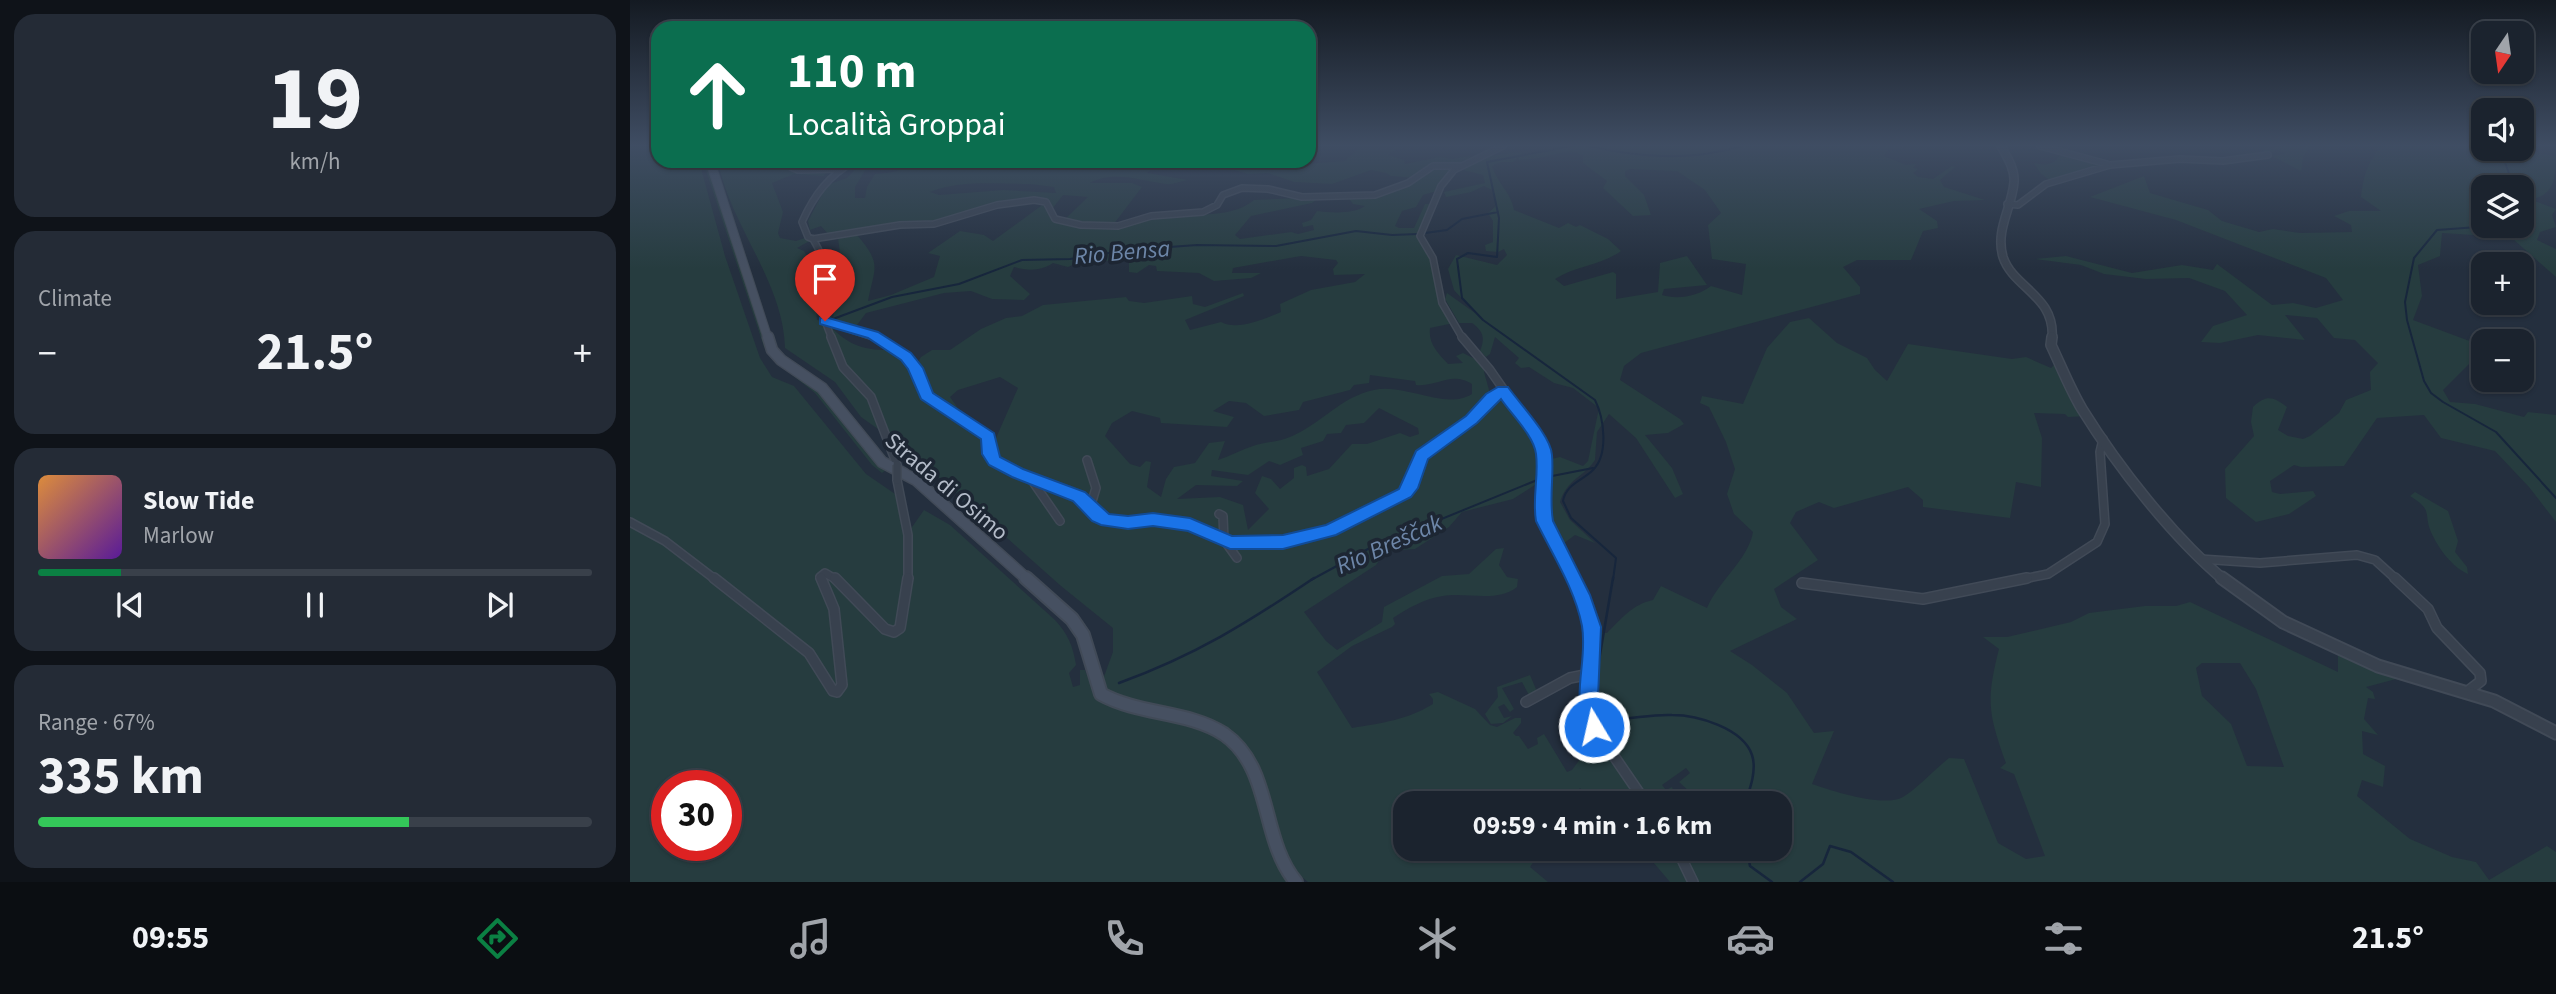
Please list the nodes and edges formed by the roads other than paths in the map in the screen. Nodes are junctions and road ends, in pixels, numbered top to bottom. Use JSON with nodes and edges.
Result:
{"nodes":[{"id":1,"x":719,"y":187,"type":"edge"},
{"id":2,"x":820,"y":187,"type":"edge"},
{"id":3,"x":1397,"y":187,"type":"edge"},
{"id":4,"x":1441,"y":187,"type":"edge"},
{"id":5,"x":2012,"y":187,"type":"edge"},
{"id":6,"x":2042,"y":187,"type":"edge"},
{"id":7,"x":2007,"y":204,"type":"junction"},
{"id":8,"x":813,"y":239,"type":"junction"},
{"id":9,"x":825,"y":321,"type":"junction"},
{"id":10,"x":1503,"y":391,"type":"junction"},
{"id":11,"x":2103,"y":439,"type":"junction"},
{"id":12,"x":1087,"y":460,"type":"dead end"},
{"id":13,"x":1030,"y":478,"type":"junction"},
{"id":14,"x":1090,"y":508,"type":"junction"},
{"id":15,"x":1219,"y":514,"type":"dead end"},
{"id":16,"x":1060,"y":521,"type":"dead end"},
{"id":17,"x":630,"y":522,"type":"edge"},
{"id":18,"x":1224,"y":540,"type":"junction"},
{"id":19,"x":1237,"y":558,"type":"dead end"},
{"id":20,"x":2199,"y":559,"type":"junction"},
{"id":21,"x":1802,"y":583,"type":"dead end"},
{"id":22,"x":1590,"y":674,"type":"junction"},
{"id":23,"x":2468,"y":691,"type":"junction"},
{"id":24,"x":1526,"y":702,"type":"dead end"},
{"id":25,"x":2556,"y":733,"type":"edge"},
{"id":26,"x":1638,"y":791,"type":"edge"},
{"id":27,"x":1683,"y":861,"type":"edge"},
{"id":28,"x":1296,"y":882,"type":"edge"},
{"id":29,"x":1693,"y":882,"type":"edge"}],
"edges":[{"from":1,"to":28,"type":"main road","name":"Strada di Osimo"},
{"from":2,"to":8,"type":"street"},
{"from":3,"to":8,"type":"street"},
{"from":4,"to":10,"type":"street"},
{"from":5,"to":7,"type":"street"},
{"from":6,"to":7,"type":"street"},
{"from":7,"to":11,"type":"street"},
{"from":8,"to":9,"type":"street"},
{"from":9,"to":13,"type":"street"},
{"from":9,"to":17,"type":"street","bridge":true},
{"from":10,"to":18,"type":"street"},
{"from":10,"to":22,"type":"street"},
{"from":11,"to":20,"type":"street"},
{"from":11,"to":21,"type":"street"},
{"from":12,"to":14,"type":"street"},
{"from":13,"to":14,"type":"street"},
{"from":13,"to":16,"type":"street"},
{"from":14,"to":18,"type":"street"},
{"from":15,"to":18,"type":"street"},
{"from":18,"to":19,"type":"street"},
{"from":20,"to":23,"type":"street"},
{"from":20,"to":23,"type":"street"},
{"from":22,"to":24,"type":"street"},
{"from":22,"to":26,"type":"street"},
{"from":23,"to":25,"type":"street"},
{"from":27,"to":29,"type":"street"}]}
